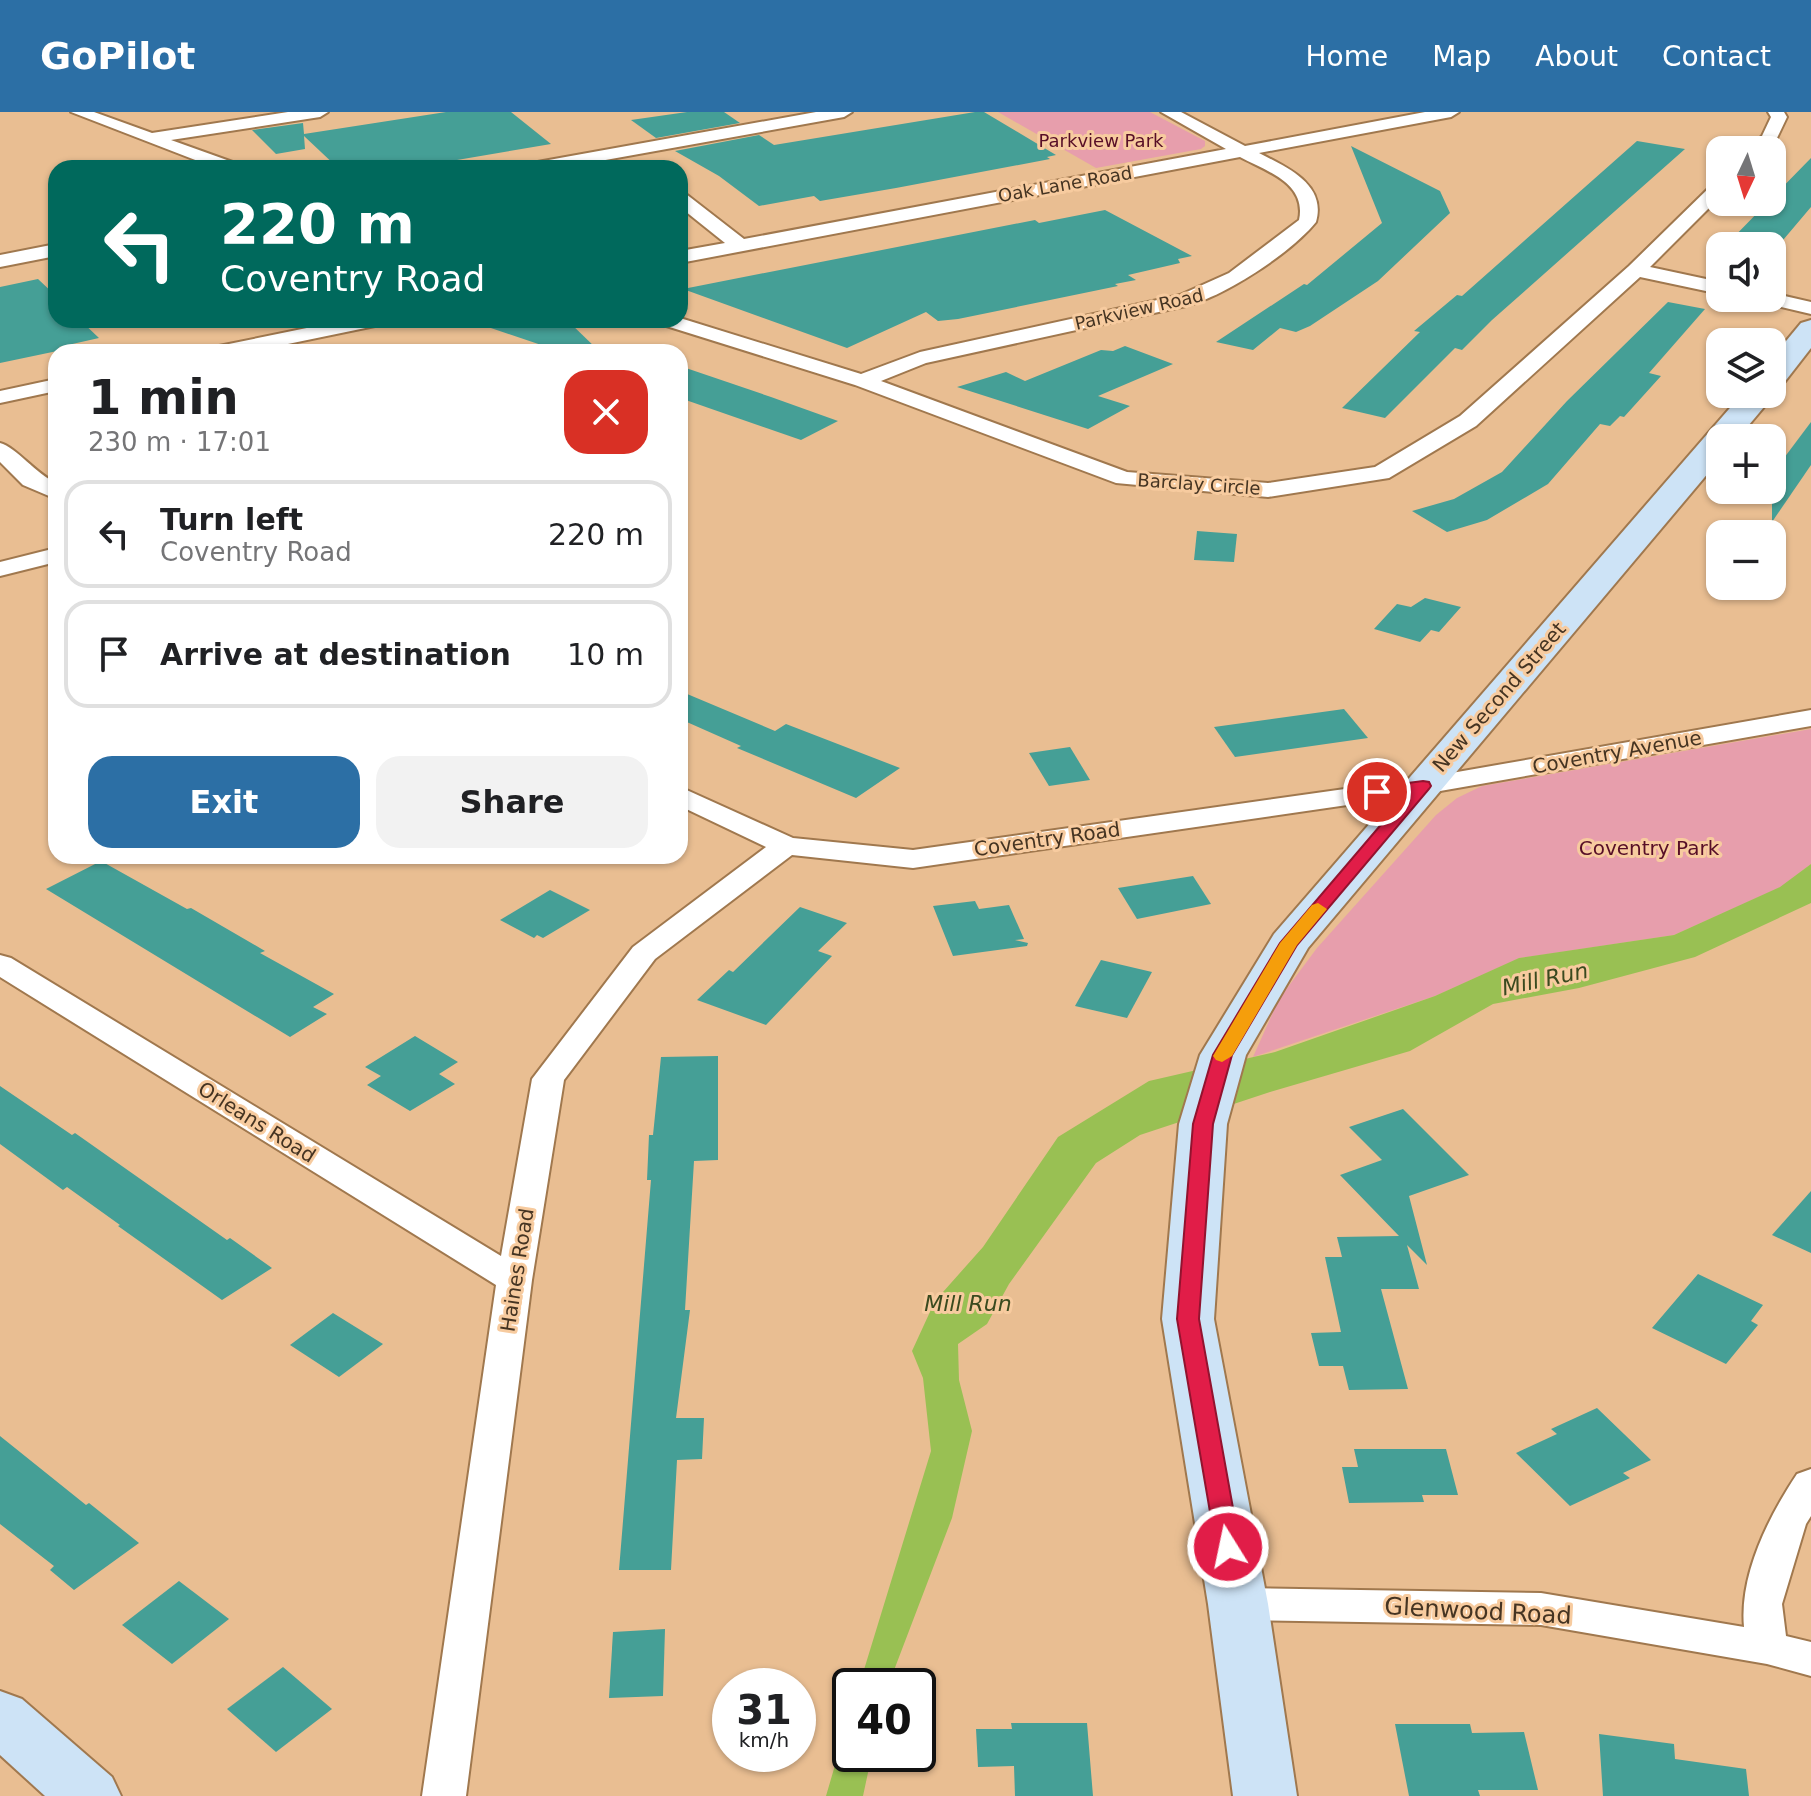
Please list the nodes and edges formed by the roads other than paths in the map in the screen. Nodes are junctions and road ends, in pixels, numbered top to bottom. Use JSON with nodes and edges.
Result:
{"nodes":[{"id":1,"x":79,"y":112,"type":"edge"},
{"id":2,"x":320,"y":112,"type":"edge"},
{"id":3,"x":842,"y":112,"type":"edge"},
{"id":4,"x":1169,"y":112,"type":"edge"},
{"id":5,"x":1451,"y":112,"type":"edge"},
{"id":6,"x":1776,"y":112,"type":"edge"},
{"id":7,"x":1770,"y":136,"type":"edge"},
{"id":8,"x":152,"y":138,"type":"junction"},
{"id":9,"x":1244,"y":151,"type":"junction"},
{"id":10,"x":624,"y":153,"type":"junction"},
{"id":11,"x":211,"y":160,"type":"edge"},
{"id":12,"x":581,"y":160,"type":"edge"},
{"id":13,"x":633,"y":160,"type":"edge"},
{"id":14,"x":1706,"y":201,"type":"edge"},
{"id":15,"x":688,"y":204,"type":"edge"},
{"id":16,"x":738,"y":244,"type":"junction"},
{"id":17,"x":48,"y":252,"type":"edge"},
{"id":18,"x":688,"y":255,"type":"edge"},
{"id":19,"x":0,"y":261,"type":"edge"},
{"id":20,"x":1636,"y":270,"type":"junction"},
{"id":21,"x":1706,"y":285,"type":"edge"},
{"id":22,"x":1786,"y":302,"type":"edge"},
{"id":23,"x":1811,"y":308,"type":"edge"},
{"id":24,"x":688,"y":327,"type":"edge"},
{"id":25,"x":336,"y":328,"type":"edge"},
{"id":26,"x":1807,"y":340,"type":"edge"},
{"id":27,"x":258,"y":344,"type":"edge"},
{"id":28,"x":1786,"y":363,"type":"edge"},
{"id":29,"x":862,"y":381,"type":"junction"},
{"id":30,"x":48,"y":387,"type":"edge"},
{"id":31,"x":0,"y":397,"type":"edge"},
{"id":32,"x":1746,"y":408,"type":"edge"},
{"id":33,"x":1732,"y":424,"type":"edge"},
{"id":34,"x":0,"y":450,"type":"edge"},
{"id":35,"x":1706,"y":454,"type":"edge"},
{"id":36,"x":48,"y":488,"type":"edge"},
{"id":37,"x":48,"y":557,"type":"edge"},
{"id":38,"x":0,"y":569,"type":"edge"},
{"id":39,"x":1811,"y":718,"type":"edge"},
{"id":40,"x":1423,"y":786,"type":"junction"},
{"id":41,"x":688,"y":799,"type":"edge"},
{"id":42,"x":786,"y":846,"type":"junction"},
{"id":43,"x":0,"y":964,"type":"edge"},
{"id":44,"x":514,"y":1280,"type":"junction"},
{"id":45,"x":1811,"y":1484,"type":"edge"},
{"id":46,"x":1238,"y":1604,"type":"junction"},
{"id":47,"x":1767,"y":1647,"type":"junction"},
{"id":48,"x":1811,"y":1659,"type":"edge"},
{"id":49,"x":0,"y":1717,"type":"edge"},
{"id":50,"x":89,"y":1796,"type":"edge"},
{"id":51,"x":444,"y":1796,"type":"edge"},
{"id":52,"x":1265,"y":1796,"type":"edge"}],
"edges":[{"from":1,"to":8,"type":"street"},
{"from":2,"to":8,"type":"street"},
{"from":3,"to":10,"type":"street"},
{"from":4,"to":9,"type":"street","name":"Parkview Road"},
{"from":5,"to":9,"type":"street","name":"Oak Lane Road"},
{"from":6,"to":7,"type":"street"},
{"from":8,"to":11,"type":"street"},
{"from":9,"to":16,"type":"street","name":"Oak Lane Road"},
{"from":9,"to":29,"type":"street","name":"Parkview Road"},
{"from":10,"to":12,"type":"street"},
{"from":10,"to":13,"type":"street"},
{"from":14,"to":20,"type":"street","name":"Barclay Circle"},
{"from":15,"to":16,"type":"street"},
{"from":16,"to":18,"type":"street","name":"Oak Lane Road"},
{"from":17,"to":19,"type":"street"},
{"from":20,"to":21,"type":"street"},
{"from":20,"to":29,"type":"street","name":"Barclay Circle"},
{"from":22,"to":23,"type":"street"},
{"from":24,"to":29,"type":"street","name":"Barclay Circle"},
{"from":25,"to":27,"type":"street"},
{"from":26,"to":28,"type":"street"},
{"from":30,"to":31,"type":"street"},
{"from":32,"to":33,"type":"street","name":"New Second Street"},
{"from":34,"to":36,"type":"street"},
{"from":35,"to":40,"type":"street","name":"New Second Street"},
{"from":37,"to":38,"type":"street"},
{"from":39,"to":40,"type":"street","name":"Coventry Avenue"},
{"from":40,"to":42,"type":"street","name":"Coventry Road"},
{"from":40,"to":46,"type":"street","name":"New Second Street"},
{"from":41,"to":42,"type":"street","name":"Coventry Road"},
{"from":42,"to":44,"type":"street","name":"Haines Road"},
{"from":43,"to":44,"type":"street","name":"Orleans Road"},
{"from":44,"to":51,"type":"street","name":"Haines Road"},
{"from":45,"to":47,"type":"street"},
{"from":46,"to":47,"type":"street","name":"Glenwood Road"},
{"from":46,"to":52,"type":"street","name":"New Second Street"},
{"from":47,"to":48,"type":"street","name":"Glenwood Road"},
{"from":49,"to":50,"type":"street"}]}
